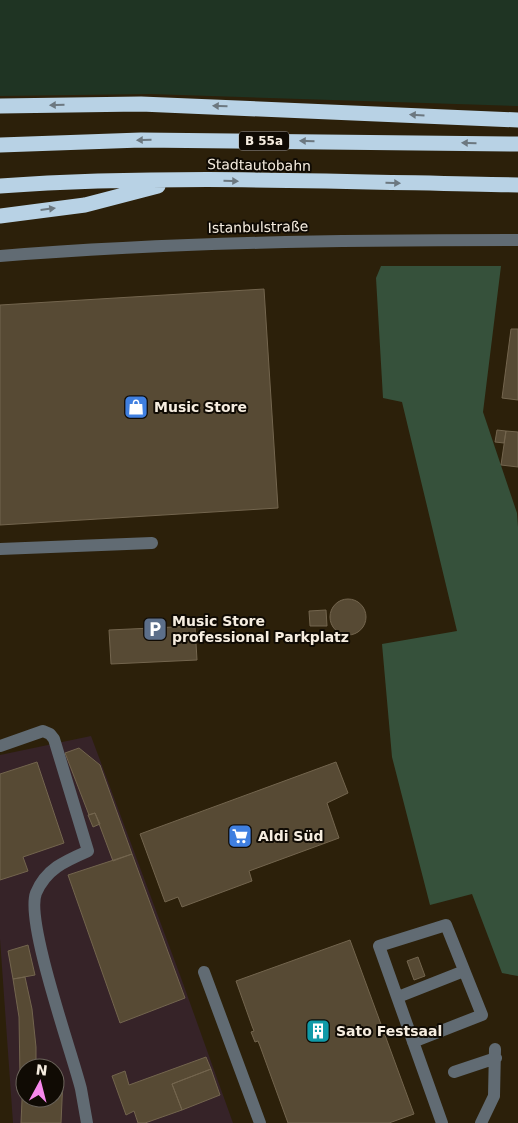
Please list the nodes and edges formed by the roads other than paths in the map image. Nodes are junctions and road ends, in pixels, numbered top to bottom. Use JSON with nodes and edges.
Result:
{"nodes":[{"id":1,"x":0,"y":106,"type":"edge"},
{"id":2,"x":518,"y":120,"type":"edge"},
{"id":3,"x":518,"y":144,"type":"edge"},
{"id":4,"x":0,"y":146,"type":"edge"},
{"id":5,"x":182,"y":180,"type":"junction"},
{"id":6,"x":518,"y":185,"type":"edge"},
{"id":7,"x":0,"y":186,"type":"edge"},
{"id":8,"x":0,"y":216,"type":"edge"},
{"id":9,"x":518,"y":240,"type":"edge"},
{"id":10,"x":0,"y":256,"type":"edge"},
{"id":11,"x":152,"y":543,"type":"dead end"},
{"id":12,"x":0,"y":549,"type":"edge"},
{"id":13,"x":0,"y":746,"type":"edge"},
{"id":14,"x":464,"y":971,"type":"junction"},
{"id":15,"x":204,"y":972,"type":"dead end"},
{"id":16,"x":398,"y":997,"type":"junction"},
{"id":17,"x":413,"y":1042,"type":"junction"},
{"id":18,"x":454,"y":1072,"type":"dead end"},
{"id":19,"x":87,"y":1123,"type":"edge"},
{"id":20,"x":260,"y":1123,"type":"edge"},
{"id":21,"x":442,"y":1123,"type":"edge"},
{"id":22,"x":481,"y":1123,"type":"edge"}],
"edges":[{"from":2,"to":1,"type":"highway","one_way":true},
{"from":3,"to":4,"type":"highway","name":"Stadtautobahn","number":"B 55a","one_way":true},
{"from":5,"to":6,"type":"highway","name":"Stadtautobahn","one_way":true},
{"from":5,"to":7,"type":"highway","name":"Stadtautobahn"},
{"from":8,"to":5,"type":"highway","one_way":true},
{"from":9,"to":10,"type":"street","name":"Istanbulstraße"},
{"from":11,"to":12,"type":"street"},
{"from":13,"to":19,"type":"street"},
{"from":14,"to":16,"type":"street"},
{"from":14,"to":16,"type":"street"},
{"from":14,"to":17,"type":"street"},
{"from":15,"to":20,"type":"street"},
{"from":16,"to":17,"type":"street"},
{"from":17,"to":21,"type":"street"},
{"from":18,"to":22,"type":"street"}]}
